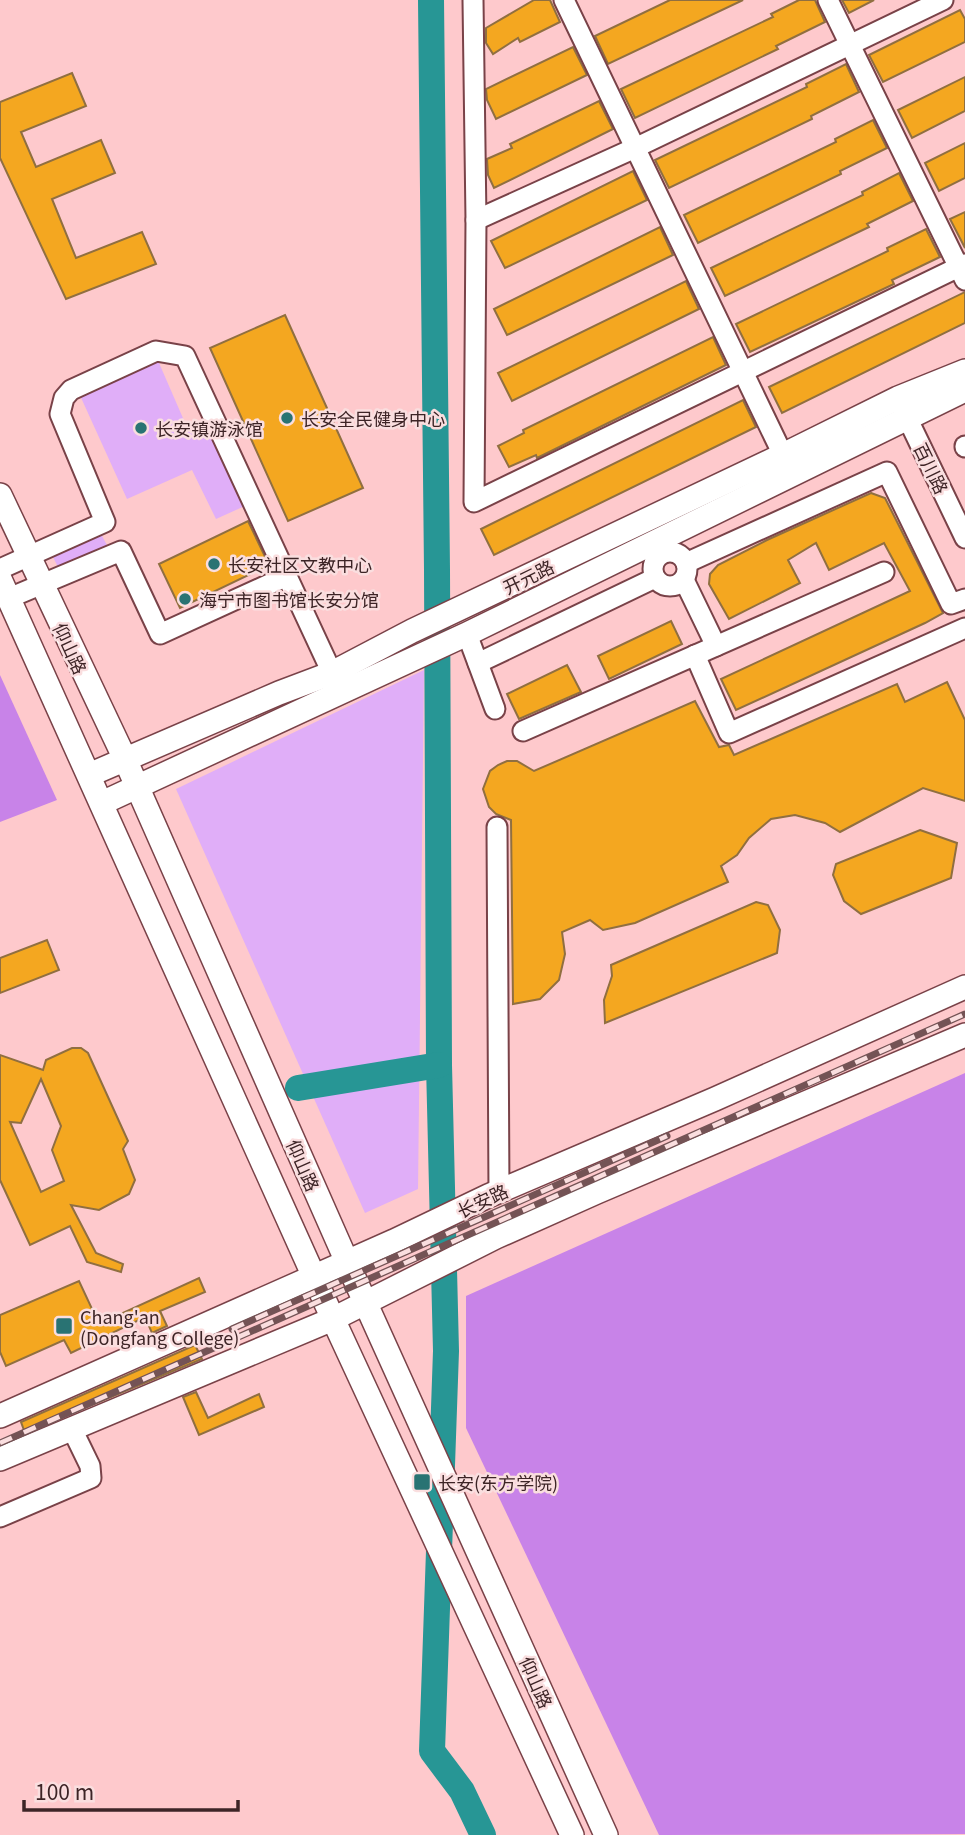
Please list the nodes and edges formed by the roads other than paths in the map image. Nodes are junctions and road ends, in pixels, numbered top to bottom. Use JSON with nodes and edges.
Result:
{"nodes":[{"id":1,"x":473,"y":0,"type":"edge"},
{"id":2,"x":564,"y":0,"type":"edge"},
{"id":3,"x":828,"y":0,"type":"edge"},
{"id":4,"x":943,"y":0,"type":"edge"},
{"id":5,"x":850,"y":45,"type":"junction"},
{"id":6,"x":635,"y":148,"type":"junction"},
{"id":7,"x":476,"y":220,"type":"junction"},
{"id":8,"x":963,"y":271,"type":"edge"},
{"id":9,"x":965,"y":371,"type":"edge"},
{"id":10,"x":743,"y":372,"type":"junction"},
{"id":11,"x":965,"y":390,"type":"edge"},
{"id":12,"x":903,"y":408,"type":"junction"},
{"id":13,"x":783,"y":455,"type":"junction"},
{"id":14,"x":0,"y":495,"type":"edge"},
{"id":15,"x":105,"y":522,"type":"junction"},
{"id":16,"x":964,"y":533,"type":"edge"},
{"id":17,"x":659,"y":547,"type":"junction"},
{"id":18,"x":121,"y":551,"type":"junction"},
{"id":19,"x":29,"y":557,"type":"junction"},
{"id":20,"x":0,"y":569,"type":"edge"},
{"id":21,"x":285,"y":572,"type":"junction"},
{"id":22,"x":884,"y":572,"type":"dead end"},
{"id":23,"x":682,"y":576,"type":"junction"},
{"id":24,"x":655,"y":578,"type":"junction"},
{"id":25,"x":42,"y":586,"type":"junction"},
{"id":26,"x":4,"y":588,"type":"edge"},
{"id":27,"x":965,"y":599,"type":"edge"},
{"id":28,"x":965,"y":628,"type":"edge"},
{"id":29,"x":460,"y":637,"type":"junction"},
{"id":30,"x":705,"y":651,"type":"junction"},
{"id":31,"x":478,"y":663,"type":"junction"},
{"id":32,"x":332,"y":673,"type":"junction"},
{"id":33,"x":495,"y":709,"type":"dead end"},
{"id":34,"x":523,"y":731,"type":"dead end"},
{"id":35,"x":125,"y":759,"type":"junction"},
{"id":36,"x":89,"y":775,"type":"junction"},
{"id":37,"x":137,"y":788,"type":"junction"},
{"id":38,"x":102,"y":803,"type":"junction"},
{"id":39,"x":497,"y":827,"type":"dead end"},
{"id":40,"x":965,"y":988,"type":"edge"},
{"id":41,"x":965,"y":1035,"type":"edge"},
{"id":42,"x":493,"y":1194,"type":"junction"},
{"id":43,"x":347,"y":1262,"type":"junction"},
{"id":44,"x":314,"y":1276,"type":"junction"},
{"id":45,"x":366,"y":1304,"type":"junction"},
{"id":46,"x":333,"y":1319,"type":"junction"},
{"id":47,"x":0,"y":1416,"type":"edge"},
{"id":48,"x":72,"y":1429,"type":"junction"},
{"id":49,"x":0,"y":1460,"type":"edge"},
{"id":50,"x":0,"y":1517,"type":"edge"},
{"id":51,"x":572,"y":1835,"type":"edge"},
{"id":52,"x":606,"y":1835,"type":"edge"}],
"edges":[{"from":1,"to":7,"type":"street"},
{"from":2,"to":6,"type":"street"},
{"from":3,"to":5,"type":"street"},
{"from":4,"to":5,"type":"street"},
{"from":5,"to":6,"type":"street"},
{"from":5,"to":8,"type":"street"},
{"from":6,"to":7,"type":"street"},
{"from":6,"to":10,"type":"street"},
{"from":7,"to":10,"type":"street"},
{"from":8,"to":10,"type":"street"},
{"from":9,"to":12,"type":"main road","name":"开元路"},
{"from":10,"to":13,"type":"street"},
{"from":11,"to":12,"type":"main road","name":"开元路"},
{"from":12,"to":13,"type":"main road","name":"开元路"},
{"from":12,"to":16,"type":"street","name":"百川路"},
{"from":12,"to":17,"type":"main road","name":"开元路"},
{"from":13,"to":32,"type":"main road","name":"开元路"},
{"from":14,"to":19,"type":"main road","name":"仰山路"},
{"from":15,"to":18,"type":"street"},
{"from":15,"to":19,"type":"street"},
{"from":15,"to":21,"type":"street"},
{"from":17,"to":23,"type":"street"},
{"from":17,"to":24,"type":"street"},
{"from":17,"to":29,"type":"main road","name":"开元路"},
{"from":18,"to":21,"type":"street"},
{"from":18,"to":25,"type":"street"},
{"from":19,"to":20,"type":"street"},
{"from":19,"to":25,"type":"main road","name":"仰山路"},
{"from":21,"to":32,"type":"street"},
{"from":22,"to":30,"type":"street"},
{"from":23,"to":24,"type":"street"},
{"from":23,"to":27,"type":"street"},
{"from":23,"to":30,"type":"street"},
{"from":24,"to":31,"type":"street"},
{"from":25,"to":26,"type":"street"},
{"from":25,"to":35,"type":"main road","name":"仰山路"},
{"from":26,"to":36,"type":"main road","name":"仰山路"},
{"from":28,"to":30,"type":"street"},
{"from":29,"to":31,"type":"street"},
{"from":29,"to":37,"type":"main road","name":"开元路"},
{"from":30,"to":34,"type":"street"},
{"from":31,"to":33,"type":"street"},
{"from":32,"to":35,"type":"main road","name":"开元路"},
{"from":35,"to":36,"type":"main road","name":"开元路"},
{"from":35,"to":37,"type":"main road","name":"仰山路"},
{"from":36,"to":38,"type":"main road","name":"仰山路"},
{"from":37,"to":38,"type":"main road"},
{"from":37,"to":43,"type":"main road","name":"仰山路"},
{"from":38,"to":44,"type":"main road","name":"仰山路"},
{"from":39,"to":42,"type":"street"},
{"from":40,"to":42,"type":"main road","name":"长安路"},
{"from":41,"to":45,"type":"main road"},
{"from":42,"to":43,"type":"main road","name":"长安路"},
{"from":43,"to":44,"type":"main road","name":"长安路"},
{"from":43,"to":45,"type":"main road","name":"仰山路"},
{"from":44,"to":46,"type":"main road","name":"仰山路"},
{"from":44,"to":47,"type":"main road","name":"长安路"},
{"from":45,"to":46,"type":"main road"},
{"from":45,"to":52,"type":"main road","name":"仰山路"},
{"from":46,"to":48,"type":"main road"},
{"from":46,"to":51,"type":"main road","name":"仰山路"},
{"from":48,"to":49,"type":"main road"},
{"from":48,"to":50,"type":"street"}]}
